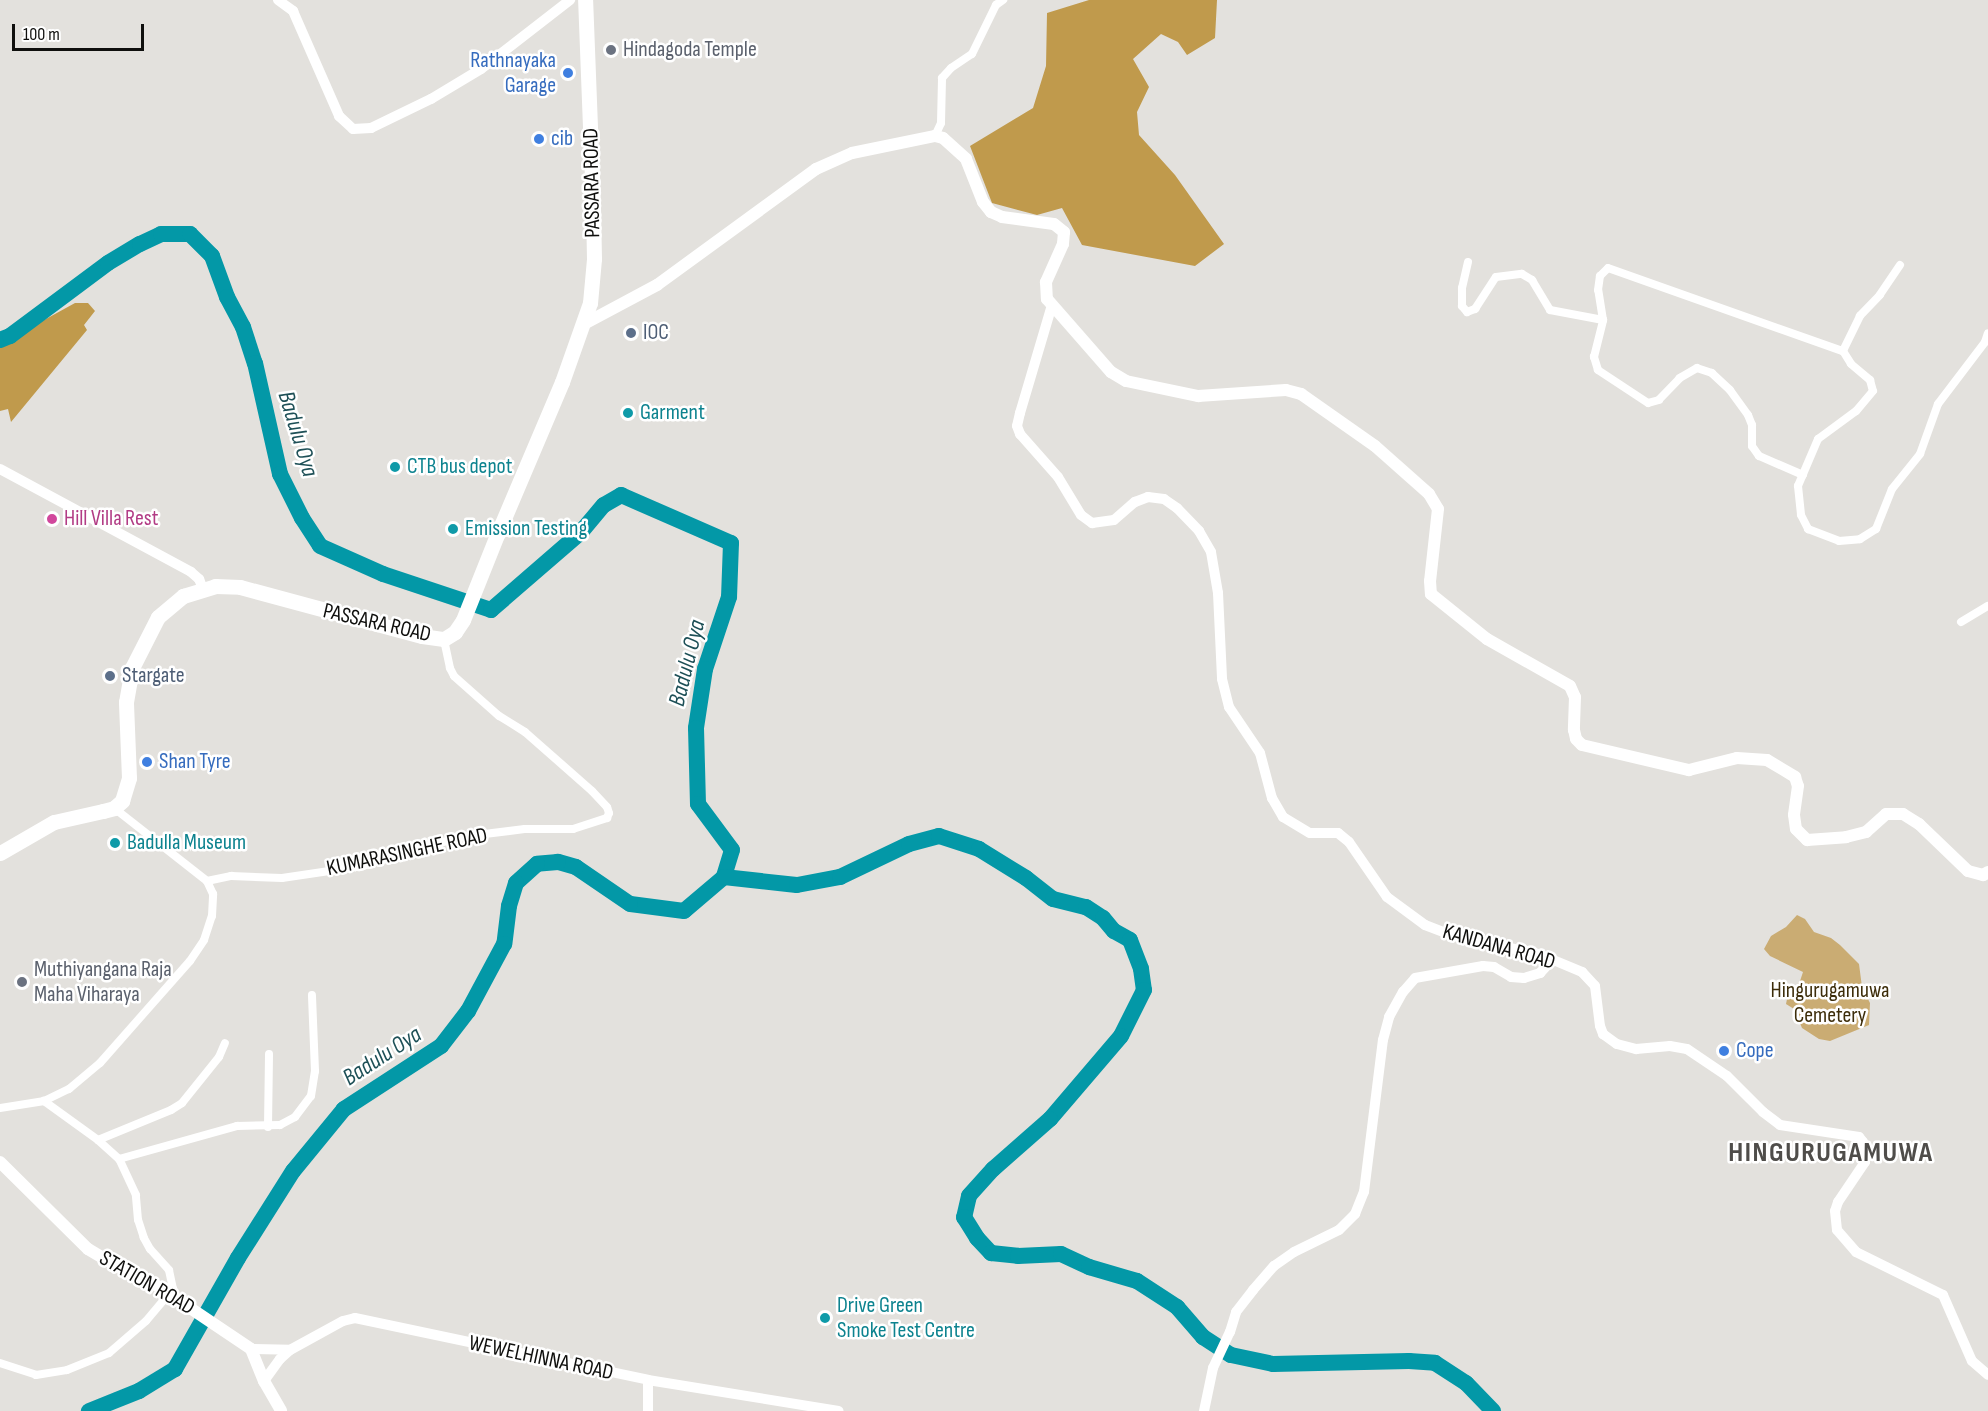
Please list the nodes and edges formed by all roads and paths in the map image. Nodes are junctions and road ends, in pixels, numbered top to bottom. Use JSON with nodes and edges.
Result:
{"nodes":[{"id":1,"x":278,"y":0,"type":"edge"},
{"id":2,"x":570,"y":0,"type":"edge"},
{"id":3,"x":585,"y":0,"type":"edge"},
{"id":4,"x":1003,"y":0,"type":"edge"},
{"id":5,"x":935,"y":136,"type":"junction"},
{"id":6,"x":1468,"y":262,"type":"dead end"},
{"id":7,"x":1900,"y":265,"type":"dead end"},
{"id":8,"x":1052,"y":305,"type":"junction"},
{"id":9,"x":1603,"y":320,"type":"junction"},
{"id":10,"x":584,"y":324,"type":"junction"},
{"id":11,"x":1988,"y":333,"type":"edge"},
{"id":12,"x":1843,"y":351,"type":"junction"},
{"id":13,"x":0,"y":469,"type":"edge"},
{"id":14,"x":1803,"y":475,"type":"junction"},
{"id":15,"x":203,"y":589,"type":"junction"},
{"id":16,"x":1988,"y":606,"type":"edge"},
{"id":17,"x":1961,"y":622,"type":"dead end"},
{"id":18,"x":444,"y":639,"type":"junction"},
{"id":19,"x":114,"y":808,"type":"junction"},
{"id":20,"x":0,"y":853,"type":"edge"},
{"id":21,"x":1988,"y":872,"type":"edge"},
{"id":22,"x":207,"y":881,"type":"junction"},
{"id":23,"x":1552,"y":960,"type":"junction"},
{"id":24,"x":312,"y":995,"type":"dead end"},
{"id":25,"x":225,"y":1043,"type":"dead end"},
{"id":26,"x":269,"y":1054,"type":"dead end"},
{"id":27,"x":44,"y":1101,"type":"junction"},
{"id":28,"x":0,"y":1108,"type":"edge"},
{"id":29,"x":268,"y":1127,"type":"junction"},
{"id":30,"x":98,"y":1140,"type":"junction"},
{"id":31,"x":119,"y":1160,"type":"junction"},
{"id":32,"x":0,"y":1162,"type":"edge"},
{"id":33,"x":173,"y":1296,"type":"junction"},
{"id":34,"x":251,"y":1348,"type":"junction"},
{"id":35,"x":290,"y":1350,"type":"junction"},
{"id":36,"x":0,"y":1363,"type":"edge"},
{"id":37,"x":1988,"y":1375,"type":"edge"},
{"id":38,"x":648,"y":1380,"type":"junction"},
{"id":39,"x":264,"y":1381,"type":"junction"},
{"id":40,"x":281,"y":1411,"type":"edge"},
{"id":41,"x":648,"y":1411,"type":"edge"},
{"id":42,"x":839,"y":1411,"type":"edge"},
{"id":43,"x":1204,"y":1411,"type":"edge"}],
"edges":[{"from":1,"to":2,"type":"street"},
{"from":3,"to":10,"type":"highway","name":"PASSARA ROAD"},
{"from":4,"to":5,"type":"street"},
{"from":5,"to":8,"type":"main road"},
{"from":5,"to":10,"type":"main road"},
{"from":6,"to":9,"type":"street"},
{"from":7,"to":12,"type":"street"},
{"from":8,"to":21,"type":"main road"},
{"from":8,"to":23,"type":"street","name":"KANDANA ROAD"},
{"from":9,"to":12,"type":"street"},
{"from":9,"to":14,"type":"street"},
{"from":10,"to":18,"type":"highway","name":"PASSARA ROAD"},
{"from":11,"to":14,"type":"street"},
{"from":12,"to":14,"type":"street"},
{"from":13,"to":15,"type":"street"},
{"from":15,"to":18,"type":"highway","name":"PASSARA ROAD"},
{"from":15,"to":19,"type":"highway","name":"PASSARA ROAD"},
{"from":16,"to":17,"type":"street"},
{"from":18,"to":22,"type":"street","name":"KUMARASINGHE ROAD"},
{"from":19,"to":20,"type":"highway"},
{"from":19,"to":22,"type":"street"},
{"from":22,"to":27,"type":"street"},
{"from":23,"to":37,"type":"street","name":"KANDANA ROAD"},
{"from":23,"to":43,"type":"street"},
{"from":24,"to":29,"type":"street"},
{"from":25,"to":30,"type":"street"},
{"from":26,"to":29,"type":"street"},
{"from":27,"to":28,"type":"street"},
{"from":27,"to":30,"type":"street"},
{"from":29,"to":31,"type":"street"},
{"from":30,"to":31,"type":"street"},
{"from":31,"to":33,"type":"street"},
{"from":32,"to":33,"type":"main road","name":"STATION ROAD"},
{"from":33,"to":34,"type":"main road","name":"STATION ROAD"},
{"from":33,"to":36,"type":"street"},
{"from":34,"to":35,"type":"street"},
{"from":34,"to":39,"type":"main road"},
{"from":35,"to":38,"type":"street","name":"WEWELHINNA ROAD"},
{"from":35,"to":39,"type":"street"},
{"from":38,"to":41,"type":"street"},
{"from":38,"to":42,"type":"street","name":"WEWELHINNA ROAD"},
{"from":39,"to":40,"type":"main road"}]}
